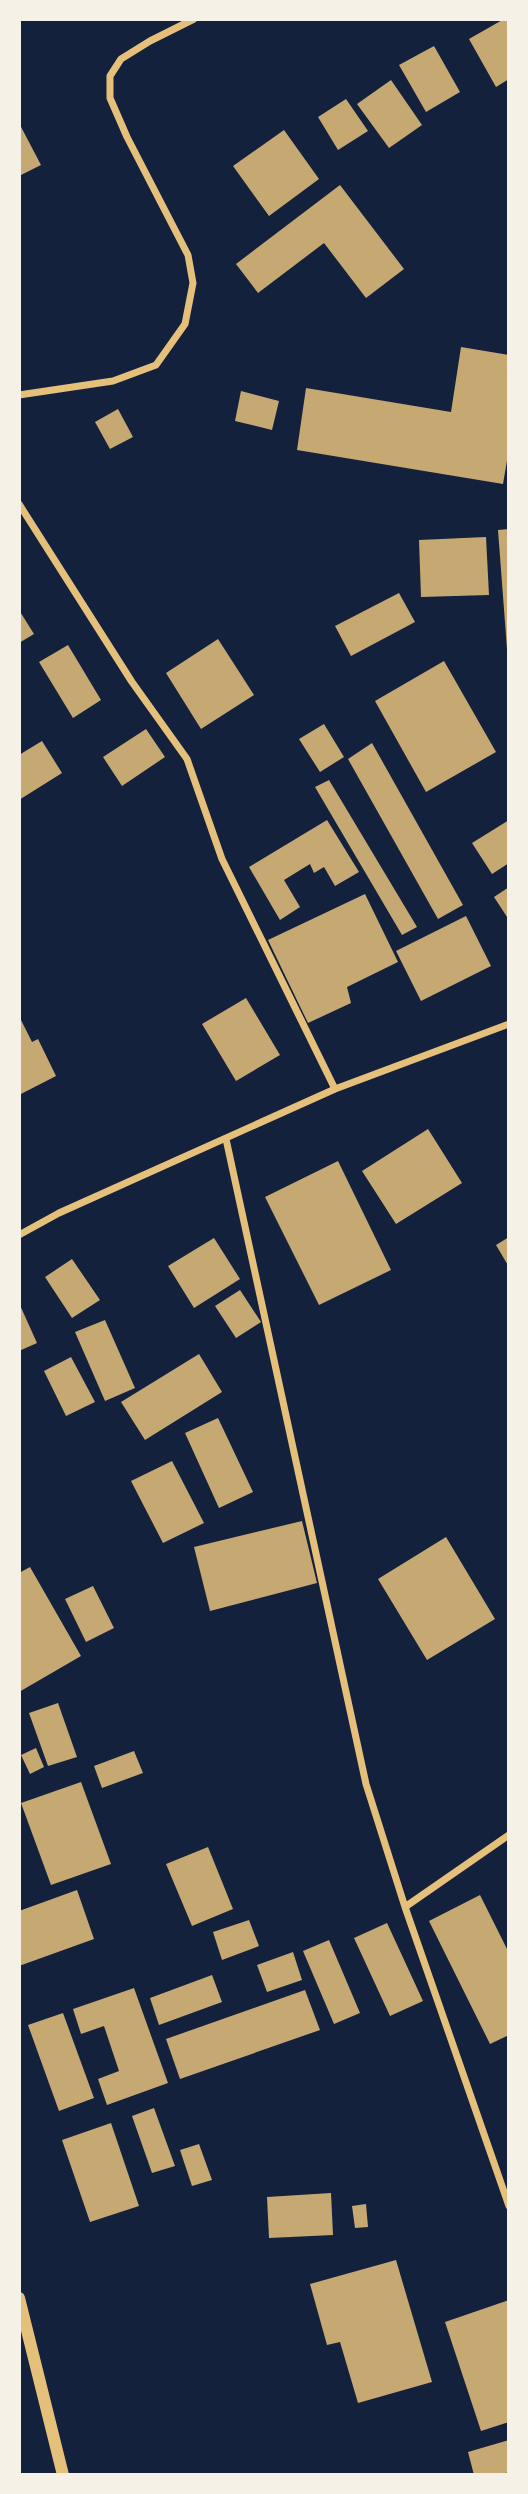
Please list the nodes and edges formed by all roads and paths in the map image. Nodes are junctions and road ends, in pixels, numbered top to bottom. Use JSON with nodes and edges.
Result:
{"nodes":[{"id":1,"x":194,"y":19,"type":"edge"},
{"id":2,"x":19,"y":395,"type":"edge"},
{"id":3,"x":19,"y":504,"type":"edge"},
{"id":4,"x":509,"y":1024,"type":"edge"},
{"id":5,"x":335,"y":1089,"type":"junction"},
{"id":6,"x":226,"y":1139,"type":"junction"},
{"id":7,"x":19,"y":1235,"type":"edge"},
{"id":8,"x":509,"y":1835,"type":"edge"},
{"id":9,"x":405,"y":1907,"type":"junction"},
{"id":10,"x":509,"y":2206,"type":"edge"},
{"id":11,"x":19,"y":2298,"type":"edge"},
{"id":12,"x":63,"y":2475,"type":"edge"}],
"edges":[{"from":1,"to":2,"type":"street"},
{"from":3,"to":5,"type":"street"},
{"from":4,"to":5,"type":"street"},
{"from":5,"to":6,"type":"street"},
{"from":6,"to":7,"type":"street"},
{"from":6,"to":9,"type":"street"},
{"from":8,"to":9,"type":"street"},
{"from":9,"to":10,"type":"street"},
{"from":11,"to":12,"type":"street"}]}
